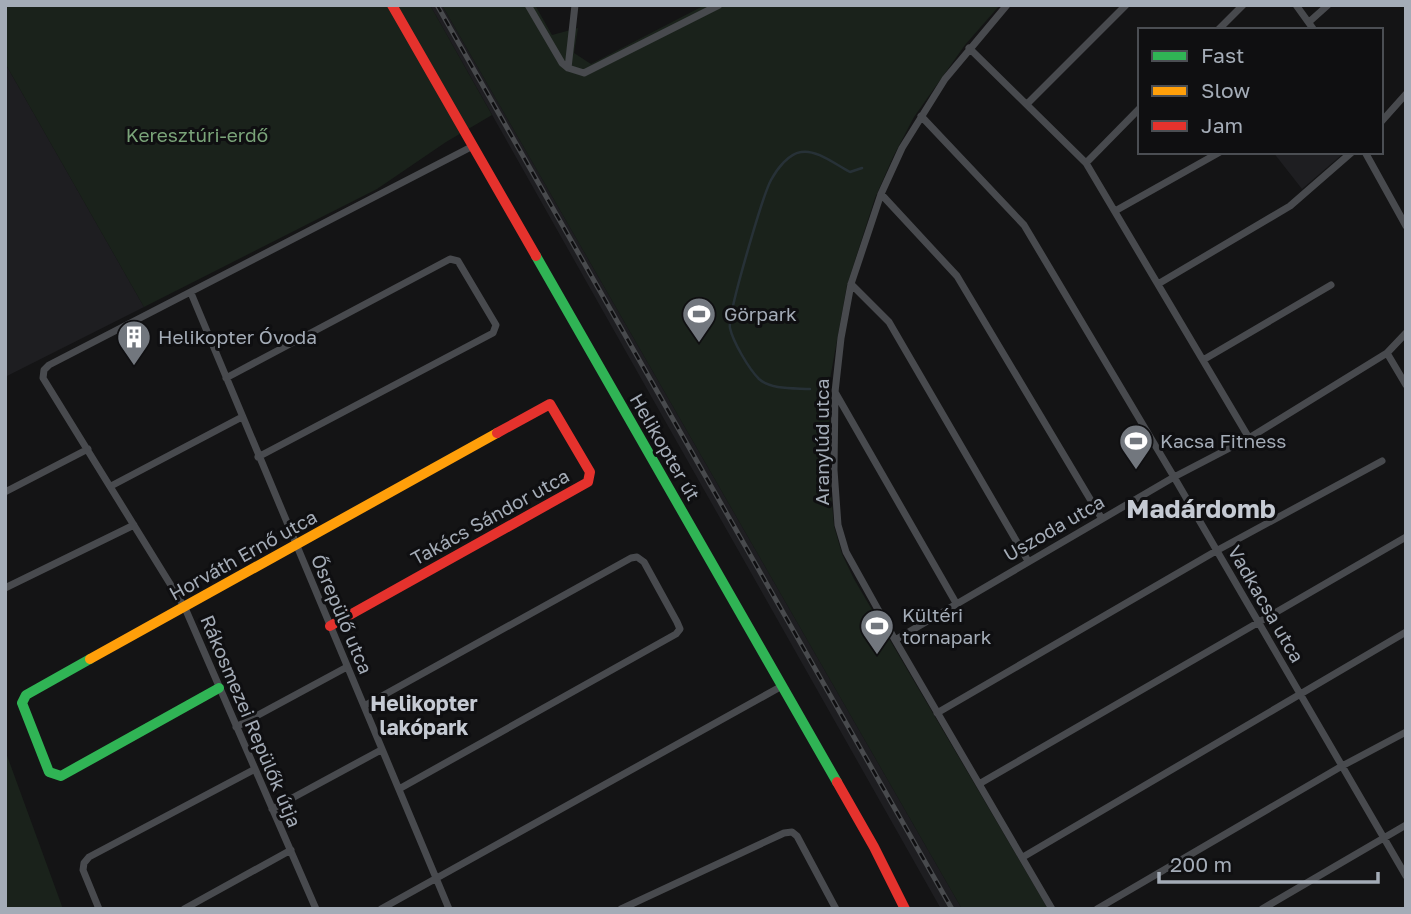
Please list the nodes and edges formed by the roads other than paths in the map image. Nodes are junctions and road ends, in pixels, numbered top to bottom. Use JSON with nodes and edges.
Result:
{"nodes":[{"id":1,"x":392,"y":5,"type":"edge"},
{"id":2,"x":528,"y":5,"type":"edge"},
{"id":3,"x":575,"y":5,"type":"edge"},
{"id":4,"x":719,"y":5,"type":"edge"},
{"id":5,"x":1007,"y":5,"type":"edge"},
{"id":6,"x":1126,"y":5,"type":"edge"},
{"id":7,"x":1242,"y":5,"type":"edge"},
{"id":8,"x":1296,"y":5,"type":"edge"},
{"id":9,"x":1328,"y":5,"type":"edge"},
{"id":10,"x":1309,"y":22,"type":"junction"},
{"id":11,"x":1220,"y":28,"type":"edge"},
{"id":12,"x":1313,"y":28,"type":"edge"},
{"id":13,"x":969,"y":48,"type":"junction"},
{"id":14,"x":568,"y":68,"type":"junction"},
{"id":15,"x":1406,"y":94,"type":"edge"},
{"id":16,"x":1028,"y":103,"type":"junction"},
{"id":17,"x":1138,"y":110,"type":"edge"},
{"id":18,"x":921,"y":116,"type":"junction"},
{"id":19,"x":1383,"y":120,"type":"edge"},
{"id":20,"x":472,"y":146,"type":"junction"},
{"id":21,"x":1216,"y":154,"type":"edge"},
{"id":22,"x":1350,"y":154,"type":"edge"},
{"id":23,"x":1366,"y":154,"type":"edge"},
{"id":24,"x":1086,"y":163,"type":"junction"},
{"id":25,"x":881,"y":194,"type":"junction"},
{"id":26,"x":1115,"y":211,"type":"junction"},
{"id":27,"x":1406,"y":226,"type":"edge"},
{"id":28,"x":851,"y":284,"type":"junction"},
{"id":29,"x":1158,"y":284,"type":"junction"},
{"id":30,"x":1331,"y":285,"type":"dead end"},
{"id":31,"x":191,"y":293,"type":"junction"},
{"id":32,"x":1406,"y":333,"type":"edge"},
{"id":33,"x":1387,"y":354,"type":"junction"},
{"id":34,"x":1203,"y":360,"type":"junction"},
{"id":35,"x":226,"y":378,"type":"junction"},
{"id":36,"x":1406,"y":385,"type":"edge"},
{"id":37,"x":835,"y":391,"type":"junction"},
{"id":38,"x":550,"y":404,"type":"joint"},
{"id":39,"x":242,"y":417,"type":"junction"},
{"id":40,"x":1249,"y":438,"type":"junction"},
{"id":41,"x":88,"y":449,"type":"junction"},
{"id":42,"x":258,"y":457,"type":"junction"},
{"id":43,"x":1382,"y":461,"type":"dead end"},
{"id":44,"x":1174,"y":477,"type":"junction"},
{"id":45,"x":111,"y":486,"type":"junction"},
{"id":46,"x":5,"y":492,"type":"edge"},
{"id":47,"x":1102,"y":519,"type":"junction"},
{"id":48,"x":134,"y":524,"type":"junction"},
{"id":49,"x":1406,"y":537,"type":"edge"},
{"id":50,"x":296,"y":546,"type":"junction"},
{"id":51,"x":1216,"y":551,"type":"junction"},
{"id":52,"x":1028,"y":561,"type":"junction"},
{"id":53,"x":5,"y":589,"type":"edge"},
{"id":54,"x":956,"y":603,"type":"junction"},
{"id":55,"x":185,"y":608,"type":"junction"},
{"id":56,"x":1258,"y":622,"type":"junction"},
{"id":57,"x":330,"y":626,"type":"junction"},
{"id":58,"x":1406,"y":632,"type":"edge"},
{"id":59,"x":895,"y":640,"type":"junction"},
{"id":60,"x":347,"y":667,"type":"junction"},
{"id":61,"x":782,"y":686,"type":"junction"},
{"id":62,"x":219,"y":688,"type":"junction"},
{"id":63,"x":1300,"y":695,"type":"junction"},
{"id":64,"x":364,"y":706,"type":"junction"},
{"id":65,"x":937,"y":713,"type":"junction"},
{"id":66,"x":236,"y":727,"type":"junction"},
{"id":67,"x":1406,"y":732,"type":"edge"},
{"id":68,"x":381,"y":750,"type":"junction"},
{"id":69,"x":1342,"y":766,"type":"junction"},
{"id":70,"x":255,"y":769,"type":"junction"},
{"id":71,"x":979,"y":784,"type":"junction"},
{"id":72,"x":399,"y":789,"type":"junction"},
{"id":73,"x":272,"y":809,"type":"junction"},
{"id":74,"x":1406,"y":825,"type":"edge"},
{"id":75,"x":1384,"y":838,"type":"junction"},
{"id":76,"x":291,"y":850,"type":"junction"},
{"id":77,"x":1023,"y":857,"type":"junction"},
{"id":78,"x":1406,"y":876,"type":"edge"},
{"id":79,"x":436,"y":878,"type":"junction"},
{"id":80,"x":99,"y":909,"type":"edge"},
{"id":81,"x":184,"y":909,"type":"edge"},
{"id":82,"x":316,"y":909,"type":"edge"},
{"id":83,"x":381,"y":909,"type":"edge"},
{"id":84,"x":449,"y":909,"type":"edge"},
{"id":85,"x":621,"y":909,"type":"edge"},
{"id":86,"x":836,"y":909,"type":"edge"},
{"id":87,"x":905,"y":909,"type":"edge"},
{"id":88,"x":1052,"y":909,"type":"edge"},
{"id":89,"x":1097,"y":909,"type":"edge"},
{"id":90,"x":1262,"y":909,"type":"edge"}],
"edges":[{"from":1,"to":20,"type":"street","name":"Helikopter út"},
{"from":2,"to":14,"type":"street"},
{"from":3,"to":14,"type":"street"},
{"from":4,"to":14,"type":"street"},
{"from":5,"to":13,"type":"street","name":"Aranylúd utca"},
{"from":6,"to":16,"type":"street"},
{"from":7,"to":11,"type":"street"},
{"from":8,"to":10,"type":"street"},
{"from":9,"to":10,"type":"street"},
{"from":10,"to":12,"type":"street"},
{"from":13,"to":16,"type":"street"},
{"from":13,"to":18,"type":"street","name":"Aranylúd utca"},
{"from":15,"to":19,"type":"street"},
{"from":16,"to":24,"type":"street"},
{"from":17,"to":24,"type":"street"},
{"from":18,"to":25,"type":"street","name":"Aranylúd utca"},
{"from":18,"to":44,"type":"street","name":"Vadkacsa utca"},
{"from":20,"to":31,"type":"street"},
{"from":20,"to":61,"type":"street","name":"Helikopter út"},
{"from":21,"to":26,"type":"street"},
{"from":22,"to":29,"type":"street"},
{"from":23,"to":27,"type":"street"},
{"from":24,"to":26,"type":"street"},
{"from":25,"to":28,"type":"street","name":"Aranylúd utca"},
{"from":25,"to":47,"type":"street"},
{"from":26,"to":29,"type":"street"},
{"from":28,"to":37,"type":"street","name":"Aranylúd utca"},
{"from":28,"to":52,"type":"street"},
{"from":29,"to":34,"type":"street"},
{"from":30,"to":34,"type":"street"},
{"from":31,"to":35,"type":"street","name":"Ősrepülő utca"},
{"from":31,"to":41,"type":"street","name":"Rákosmezei Repülők útja"},
{"from":32,"to":33,"type":"street","name":"Uszoda utca"},
{"from":33,"to":36,"type":"street"},
{"from":33,"to":40,"type":"street","name":"Uszoda utca"},
{"from":34,"to":40,"type":"street"},
{"from":35,"to":39,"type":"street","name":"Ősrepülő utca"},
{"from":35,"to":42,"type":"street"},
{"from":37,"to":54,"type":"street"},
{"from":37,"to":59,"type":"street","name":"Aranylúd utca"},
{"from":38,"to":50,"type":"street","name":"Horváth Ernő utca"},
{"from":38,"to":57,"type":"street","name":"Takács Sándor utca"},
{"from":39,"to":42,"type":"street","name":"Ősrepülő utca"},
{"from":39,"to":45,"type":"street"},
{"from":40,"to":44,"type":"street","name":"Uszoda utca"},
{"from":41,"to":45,"type":"street","name":"Rákosmezei Repülők útja"},
{"from":41,"to":46,"type":"street"},
{"from":42,"to":50,"type":"street","name":"Ősrepülő utca"},
{"from":43,"to":51,"type":"street"},
{"from":44,"to":47,"type":"street","name":"Uszoda utca"},
{"from":44,"to":51,"type":"street","name":"Vadkacsa utca"},
{"from":45,"to":48,"type":"street","name":"Rákosmezei Repülők útja"},
{"from":47,"to":52,"type":"street","name":"Uszoda utca"},
{"from":48,"to":53,"type":"street"},
{"from":48,"to":55,"type":"street","name":"Rákosmezei Repülők útja"},
{"from":49,"to":56,"type":"street"},
{"from":50,"to":55,"type":"street","name":"Horváth Ernő utca"},
{"from":50,"to":57,"type":"street","name":"Ősrepülő utca"},
{"from":51,"to":56,"type":"street","name":"Vadkacsa utca"},
{"from":51,"to":65,"type":"street"},
{"from":52,"to":54,"type":"street","name":"Uszoda utca"},
{"from":54,"to":59,"type":"street","name":"Uszoda utca"},
{"from":55,"to":62,"type":"street","name":"Rákosmezei Repülők útja"},
{"from":55,"to":62,"type":"street","name":"Horváth Ernő utca"},
{"from":56,"to":63,"type":"street","name":"Vadkacsa utca"},
{"from":56,"to":71,"type":"street"},
{"from":57,"to":60,"type":"street","name":"Ősrepülő utca"},
{"from":58,"to":63,"type":"street"},
{"from":59,"to":65,"type":"street","name":"Aranylúd utca"},
{"from":60,"to":64,"type":"street","name":"Ősrepülő utca"},
{"from":60,"to":66,"type":"street"},
{"from":61,"to":79,"type":"street"},
{"from":61,"to":87,"type":"street","name":"Helikopter út"},
{"from":62,"to":66,"type":"street","name":"Rákosmezei Repülők útja"},
{"from":63,"to":69,"type":"street","name":"Vadkacsa utca"},
{"from":63,"to":77,"type":"street"},
{"from":64,"to":68,"type":"street","name":"Ősrepülő utca"},
{"from":64,"to":72,"type":"street"},
{"from":65,"to":71,"type":"street","name":"Aranylúd utca"},
{"from":66,"to":70,"type":"street","name":"Rákosmezei Repülők útja"},
{"from":67,"to":69,"type":"street"},
{"from":68,"to":72,"type":"street","name":"Ősrepülő utca"},
{"from":68,"to":73,"type":"street"},
{"from":69,"to":75,"type":"street","name":"Vadkacsa utca"},
{"from":69,"to":89,"type":"street"},
{"from":70,"to":73,"type":"street","name":"Rákosmezei Repülők útja"},
{"from":70,"to":80,"type":"street"},
{"from":71,"to":77,"type":"street","name":"Aranylúd utca"},
{"from":72,"to":79,"type":"street","name":"Ősrepülő utca"},
{"from":73,"to":76,"type":"street","name":"Rákosmezei Repülők útja"},
{"from":74,"to":75,"type":"street"},
{"from":75,"to":78,"type":"street","name":"Vadkacsa utca"},
{"from":75,"to":90,"type":"street"},
{"from":76,"to":81,"type":"street"},
{"from":76,"to":82,"type":"street","name":"Rákosmezei Repülők útja"},
{"from":77,"to":88,"type":"street","name":"Aranylúd utca"},
{"from":79,"to":83,"type":"street"},
{"from":79,"to":84,"type":"street","name":"Ősrepülő utca"},
{"from":85,"to":86,"type":"street"}]}
